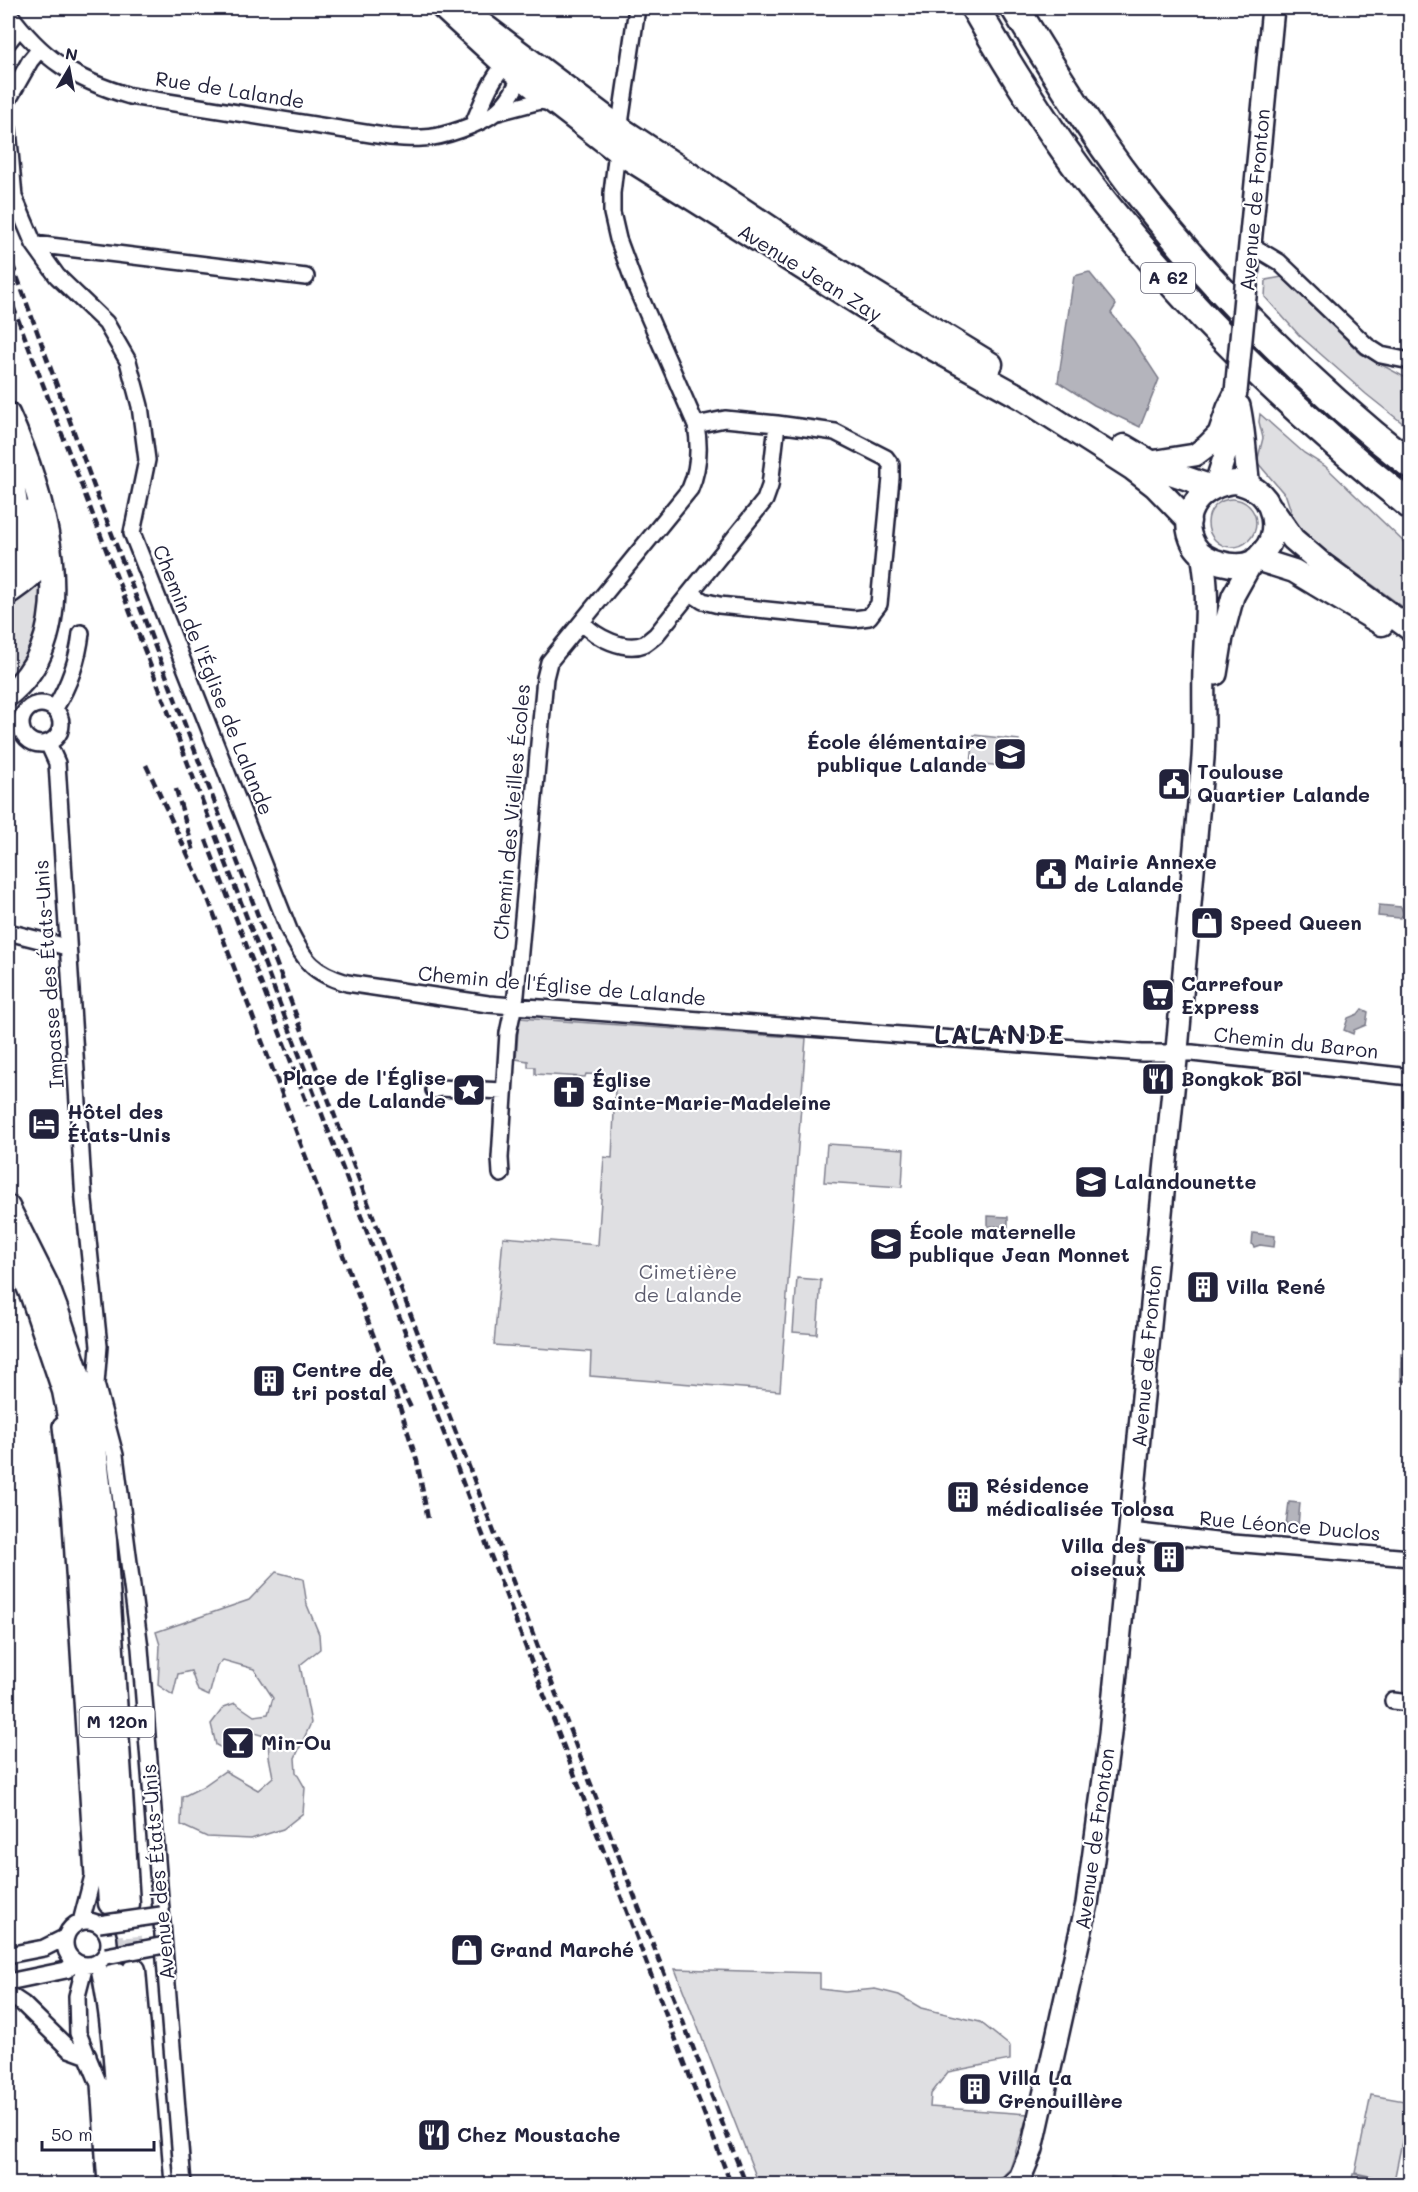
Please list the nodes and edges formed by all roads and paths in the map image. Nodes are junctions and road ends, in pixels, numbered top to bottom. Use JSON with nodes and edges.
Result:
{"nodes":[{"id":1,"x":443,"y":8,"type":"edge"},
{"id":2,"x":460,"y":8,"type":"edge"},
{"id":3,"x":637,"y":8,"type":"edge"},
{"id":4,"x":975,"y":8,"type":"edge"},
{"id":5,"x":1015,"y":8,"type":"edge"},
{"id":6,"x":1273,"y":8,"type":"edge"},
{"id":7,"x":8,"y":12,"type":"edge"},
{"id":8,"x":19,"y":28,"type":"junction"},
{"id":9,"x":8,"y":42,"type":"edge"},
{"id":10,"x":40,"y":49,"type":"junction"},
{"id":11,"x":516,"y":66,"type":"junction"},
{"id":12,"x":8,"y":100,"type":"edge"},
{"id":13,"x":553,"y":103,"type":"junction"},
{"id":14,"x":495,"y":113,"type":"junction"},
{"id":15,"x":473,"y":124,"type":"junction"},
{"id":16,"x":620,"y":128,"type":"junction"},
{"id":17,"x":8,"y":129,"type":"edge"},
{"id":18,"x":618,"y":152,"type":"junction"},
{"id":19,"x":34,"y":244,"type":"junction"},
{"id":20,"x":1249,"y":256,"type":"junction"},
{"id":21,"x":306,"y":277,"type":"dead end"},
{"id":22,"x":1410,"y":361,"type":"edge"},
{"id":23,"x":1236,"y":392,"type":"junction"},
{"id":24,"x":8,"y":414,"type":"edge"},
{"id":25,"x":777,"y":424,"type":"junction"},
{"id":26,"x":696,"y":425,"type":"junction"},
{"id":27,"x":8,"y":442,"type":"edge"},
{"id":28,"x":8,"y":460,"type":"edge"},
{"id":29,"x":1151,"y":462,"type":"junction"},
{"id":30,"x":1410,"y":464,"type":"edge"},
{"id":31,"x":1213,"y":486,"type":"junction"},
{"id":32,"x":1249,"y":486,"type":"junction"},
{"id":33,"x":1269,"y":505,"type":"junction"},
{"id":34,"x":1410,"y":505,"type":"edge"},
{"id":35,"x":1189,"y":520,"type":"junction"},
{"id":36,"x":49,"y":548,"type":"junction"},
{"id":37,"x":8,"y":550,"type":"edge"},
{"id":38,"x":1202,"y":554,"type":"junction"},
{"id":39,"x":1254,"y":561,"type":"junction"},
{"id":40,"x":8,"y":576,"type":"edge"},
{"id":41,"x":8,"y":593,"type":"edge"},
{"id":42,"x":691,"y":593,"type":"junction"},
{"id":43,"x":583,"y":623,"type":"junction"},
{"id":44,"x":1410,"y":629,"type":"edge"},
{"id":45,"x":81,"y":633,"type":"dead end"},
{"id":46,"x":1410,"y":641,"type":"edge"},
{"id":47,"x":8,"y":695,"type":"edge"},
{"id":48,"x":55,"y":708,"type":"junction"},
{"id":49,"x":1205,"y":731,"type":"junction"},
{"id":50,"x":48,"y":743,"type":"junction"},
{"id":51,"x":8,"y":932,"type":"edge"},
{"id":52,"x":67,"y":947,"type":"junction"},
{"id":53,"x":513,"y":1006,"type":"junction"},
{"id":54,"x":1177,"y":1053,"type":"junction"},
{"id":55,"x":1410,"y":1077,"type":"edge"},
{"id":56,"x":434,"y":1090,"type":"dead end"},
{"id":57,"x":504,"y":1091,"type":"junction"},
{"id":58,"x":501,"y":1174,"type":"dead end"},
{"id":59,"x":8,"y":1197,"type":"edge"},
{"id":60,"x":8,"y":1207,"type":"edge"},
{"id":61,"x":8,"y":1239,"type":"edge"},
{"id":62,"x":50,"y":1351,"type":"junction"},
{"id":63,"x":96,"y":1384,"type":"junction"},
{"id":64,"x":1131,"y":1532,"type":"junction"},
{"id":65,"x":1410,"y":1557,"type":"edge"},
{"id":66,"x":1393,"y":1701,"type":"dead end"},
{"id":67,"x":1410,"y":1703,"type":"edge"},
{"id":68,"x":161,"y":1916,"type":"junction"},
{"id":69,"x":81,"y":1922,"type":"junction"},
{"id":70,"x":99,"y":1924,"type":"junction"},
{"id":71,"x":66,"y":1937,"type":"junction"},
{"id":72,"x":165,"y":1946,"type":"junction"},
{"id":73,"x":8,"y":1955,"type":"edge"},
{"id":74,"x":102,"y":1965,"type":"junction"},
{"id":75,"x":8,"y":1982,"type":"edge"},
{"id":76,"x":8,"y":1994,"type":"edge"},
{"id":77,"x":88,"y":2056,"type":"junction"},
{"id":78,"x":1018,"y":2182,"type":"edge"},
{"id":79,"x":106,"y":2184,"type":"edge"},
{"id":80,"x":119,"y":2184,"type":"edge"},
{"id":81,"x":133,"y":2184,"type":"edge"},
{"id":82,"x":152,"y":2184,"type":"edge"},
{"id":83,"x":183,"y":2184,"type":"edge"}],
"edges":[{"from":1,"to":11,"type":"main road","name":"Avenue Jean Zay"},
{"from":2,"to":11,"type":"main road","name":"Avenue Jean Zay"},
{"from":3,"to":16,"type":"street","name":"Chemin des Vieilles Écoles"},
{"from":4,"to":34,"type":"highway","number":"A 62"},
{"from":5,"to":30,"type":"highway","number":"A 62"},
{"from":6,"to":20,"type":"street","name":"Avenue de Fronton"},
{"from":7,"to":8,"type":"street","name":"Rue de Lalande"},
{"from":8,"to":9,"type":"street"},
{"from":8,"to":10,"type":"street","name":"Rue de Lalande"},
{"from":10,"to":12,"type":"street"},
{"from":10,"to":15,"type":"street","name":"Rue de Lalande"},
{"from":11,"to":13,"type":"main road","name":"Avenue Jean Zay"},
{"from":11,"to":14,"type":"street","name":"Rue de Lalande"},
{"from":11,"to":15,"type":"street"},
{"from":11,"to":16,"type":"main road","name":"Avenue Jean Zay"},
{"from":13,"to":14,"type":"street","name":"Rue de Lalande"},
{"from":13,"to":18,"type":"main road","name":"Avenue Jean Zay"},
{"from":14,"to":15,"type":"street","name":"Rue de Lalande"},
{"from":16,"to":18,"type":"street","name":"Chemin des Vieilles Écoles"},
{"from":16,"to":29,"type":"main road","name":"Avenue Jean Zay"},
{"from":17,"to":19,"type":"street","name":"Chemin de l'Église de Lalande"},
{"from":18,"to":26,"type":"street","name":"Chemin des Vieilles Écoles"},
{"from":18,"to":35,"type":"main road","name":"Avenue Jean Zay"},
{"from":19,"to":21,"type":"street"},
{"from":19,"to":53,"type":"street","name":"Chemin de l'Église de Lalande"},
{"from":20,"to":22,"type":"street"},
{"from":20,"to":23,"type":"street","name":"Avenue de Fronton","bridge":true},
{"from":23,"to":29,"type":"street","name":"Avenue de Fronton"},
{"from":23,"to":31,"type":"street","name":"Avenue de Fronton"},
{"from":23,"to":32,"type":"street","name":"Avenue de Fronton"},
{"from":24,"to":36,"type":"main road"},
{"from":25,"to":26,"type":"street"},
{"from":25,"to":42,"type":"street"},
{"from":25,"to":42,"type":"street"},
{"from":26,"to":43,"type":"street","name":"Chemin des Vieilles Écoles"},
{"from":27,"to":40,"type":"main road"},
{"from":28,"to":37,"type":"main road"},
{"from":29,"to":31,"type":"main road","name":"Avenue Jean Zay"},
{"from":31,"to":32,"type":"main road"},
{"from":31,"to":35,"type":"main road"},
{"from":32,"to":33,"type":"main road"},
{"from":33,"to":39,"type":"main road"},
{"from":33,"to":44,"type":"main road"},
{"from":35,"to":38,"type":"main road"},
{"from":36,"to":41,"type":"main road"},
{"from":36,"to":47,"type":"main road"},
{"from":38,"to":39,"type":"main road"},
{"from":38,"to":49,"type":"street","name":"Avenue de Fronton"},
{"from":39,"to":46,"type":"main road"},
{"from":39,"to":49,"type":"street","name":"Avenue de Fronton"},
{"from":42,"to":43,"type":"street"},
{"from":43,"to":53,"type":"street","name":"Chemin des Vieilles Écoles"},
{"from":45,"to":48,"type":"street"},
{"from":48,"to":50,"type":"street"},
{"from":48,"to":50,"type":"street"},
{"from":49,"to":54,"type":"street","name":"Avenue de Fronton"},
{"from":50,"to":52,"type":"street","name":"Impasse des États-Unis"},
{"from":51,"to":52,"type":"street"},
{"from":52,"to":63,"type":"street","name":"Impasse des États-Unis"},
{"from":53,"to":54,"type":"street","name":"Chemin de l'Église de Lalande"},
{"from":53,"to":57,"type":"street"},
{"from":54,"to":55,"type":"street","name":"Chemin du Baron"},
{"from":54,"to":64,"type":"street","name":"Avenue de Fronton"},
{"from":56,"to":57,"type":"street"},
{"from":57,"to":58,"type":"street"},
{"from":59,"to":63,"type":"main road"},
{"from":60,"to":62,"type":"main road","name":"Avenue des États-Unis","number":"M 120n"},
{"from":61,"to":62,"type":"main road","name":"Avenue des États-Unis","number":"M 120n"},
{"from":62,"to":69,"type":"street","name":"Avenue des États-Unis"},
{"from":63,"to":68,"type":"street","name":"Avenue des États-Unis"},
{"from":64,"to":65,"type":"street","name":"Rue Léonce Duclos"},
{"from":64,"to":78,"type":"street","name":"Avenue de Fronton"},
{"from":66,"to":67,"type":"street"},
{"from":68,"to":70,"type":"street","bridge":true},
{"from":68,"to":72,"type":"street","name":"Avenue des États-Unis"},
{"from":69,"to":70,"type":"street"},
{"from":69,"to":71,"type":"street"},
{"from":70,"to":74,"type":"street"},
{"from":71,"to":73,"type":"street"},
{"from":71,"to":74,"type":"street"},
{"from":72,"to":74,"type":"street","bridge":true},
{"from":72,"to":83,"type":"street","name":"Avenue des États-Unis"},
{"from":74,"to":75,"type":"street"},
{"from":74,"to":77,"type":"street"},
{"from":74,"to":80,"type":"street"},
{"from":74,"to":81,"type":"main road"},
{"from":74,"to":82,"type":"main road","name":"Avenue des États-Unis"},
{"from":76,"to":77,"type":"street"},
{"from":77,"to":79,"type":"street"}]}
